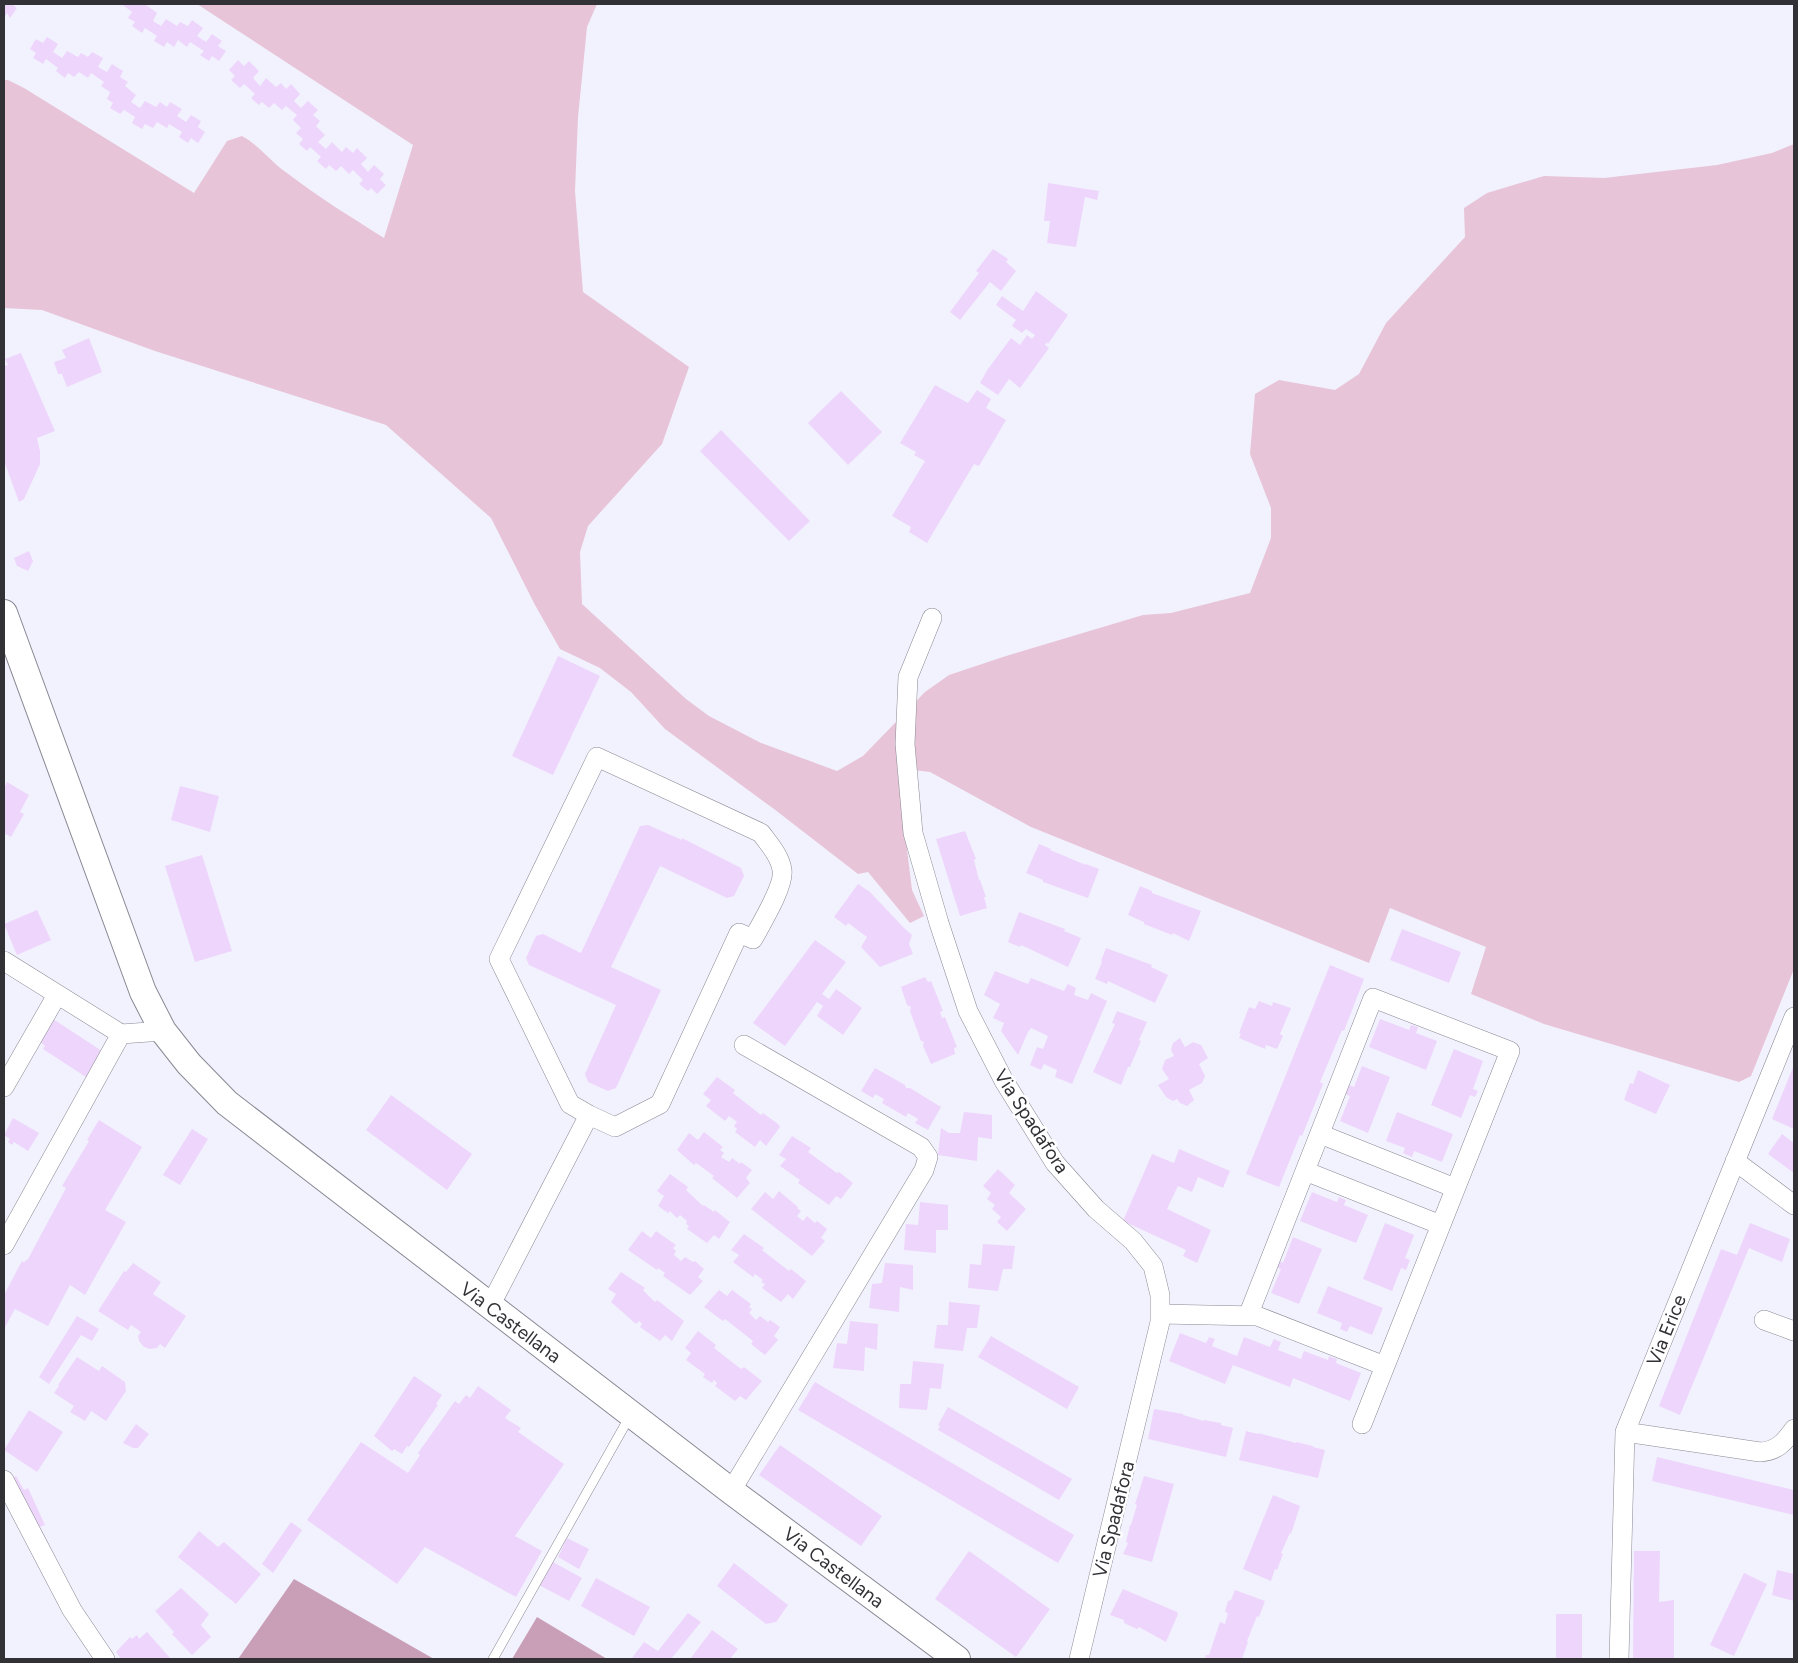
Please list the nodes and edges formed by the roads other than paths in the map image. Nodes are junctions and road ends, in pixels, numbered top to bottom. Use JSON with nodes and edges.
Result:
{"nodes":[{"id":1,"x":4,"y":615,"type":"edge"},
{"id":2,"x":932,"y":618,"type":"dead end"},
{"id":3,"x":4,"y":961,"type":"edge"},
{"id":4,"x":57,"y":996,"type":"junction"},
{"id":5,"x":1794,"y":1017,"type":"edge"},
{"id":6,"x":163,"y":1031,"type":"junction"},
{"id":7,"x":121,"y":1034,"type":"junction"},
{"id":8,"x":744,"y":1045,"type":"dead end"},
{"id":9,"x":4,"y":1086,"type":"edge"},
{"id":10,"x":590,"y":1115,"type":"junction"},
{"id":11,"x":1320,"y":1134,"type":"junction"},
{"id":12,"x":1735,"y":1162,"type":"junction"},
{"id":13,"x":1305,"y":1171,"type":"junction"},
{"id":14,"x":1455,"y":1188,"type":"junction"},
{"id":15,"x":1794,"y":1205,"type":"edge"},
{"id":16,"x":1441,"y":1225,"type":"junction"},
{"id":17,"x":4,"y":1245,"type":"edge"},
{"id":18,"x":490,"y":1306,"type":"junction"},
{"id":19,"x":1160,"y":1314,"type":"junction"},
{"id":20,"x":1248,"y":1316,"type":"junction"},
{"id":21,"x":1764,"y":1320,"type":"dead end"},
{"id":22,"x":1794,"y":1331,"type":"edge"},
{"id":23,"x":1385,"y":1366,"type":"junction"},
{"id":24,"x":631,"y":1414,"type":"junction"},
{"id":25,"x":1362,"y":1424,"type":"dead end"},
{"id":26,"x":1794,"y":1429,"type":"edge"},
{"id":27,"x":1624,"y":1432,"type":"junction"},
{"id":28,"x":4,"y":1480,"type":"edge"},
{"id":29,"x":731,"y":1491,"type":"junction"},
{"id":30,"x":105,"y":1659,"type":"edge"},
{"id":31,"x":493,"y":1659,"type":"edge"},
{"id":32,"x":957,"y":1659,"type":"edge"},
{"id":33,"x":1079,"y":1659,"type":"edge"},
{"id":34,"x":1619,"y":1659,"type":"edge"}],
"edges":[{"from":1,"to":6,"type":"main road","name":"Via Castellana"},
{"from":2,"to":19,"type":"street","name":"Via Spadafora"},
{"from":3,"to":4,"type":"street"},
{"from":4,"to":7,"type":"street"},
{"from":4,"to":9,"type":"street"},
{"from":5,"to":12,"type":"street","name":"Via Erice"},
{"from":6,"to":7,"type":"street"},
{"from":6,"to":18,"type":"main road","name":"Via Castellana"},
{"from":7,"to":17,"type":"street"},
{"from":8,"to":29,"type":"street"},
{"from":10,"to":10,"type":"street"},
{"from":10,"to":18,"type":"street"},
{"from":11,"to":13,"type":"street"},
{"from":11,"to":14,"type":"street"},
{"from":11,"to":14,"type":"street"},
{"from":12,"to":15,"type":"street"},
{"from":12,"to":27,"type":"street","name":"Via Erice"},
{"from":13,"to":16,"type":"street"},
{"from":13,"to":20,"type":"street"},
{"from":14,"to":16,"type":"street"},
{"from":16,"to":23,"type":"street"},
{"from":18,"to":24,"type":"main road","name":"Via Castellana"},
{"from":19,"to":20,"type":"street"},
{"from":19,"to":33,"type":"street","name":"Via Spadafora"},
{"from":20,"to":23,"type":"street"},
{"from":21,"to":22,"type":"street"},
{"from":23,"to":25,"type":"street"},
{"from":24,"to":29,"type":"main road","name":"Via Castellana"},
{"from":24,"to":31,"type":"lane"},
{"from":26,"to":27,"type":"street"},
{"from":27,"to":34,"type":"street","name":"Via Erice"},
{"from":28,"to":30,"type":"street"},
{"from":29,"to":32,"type":"main road","name":"Via Castellana"}]}
